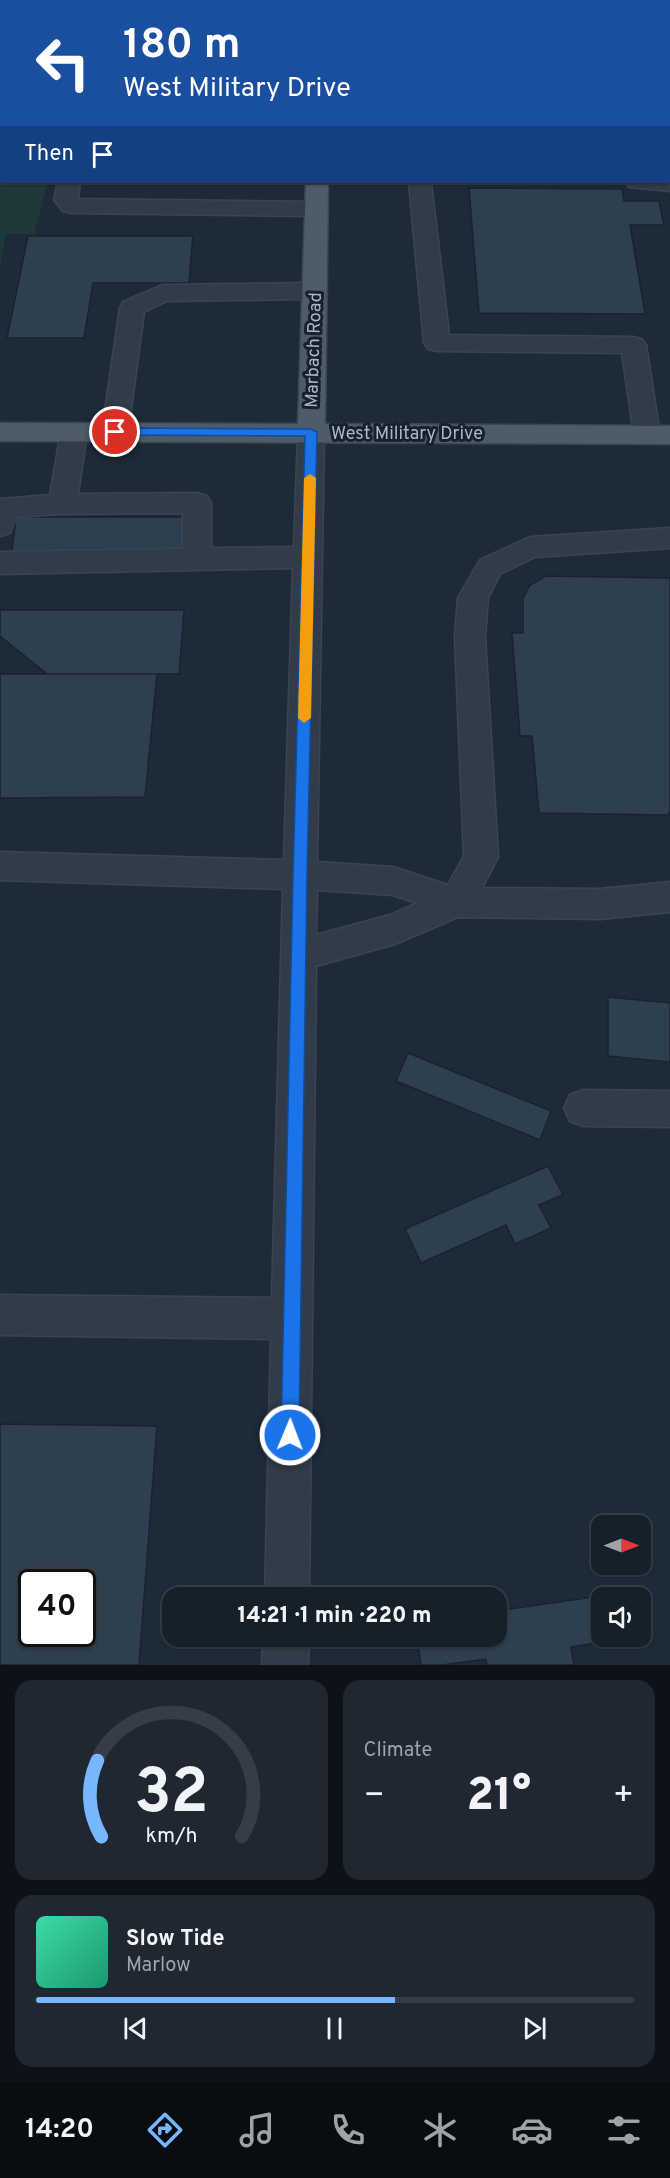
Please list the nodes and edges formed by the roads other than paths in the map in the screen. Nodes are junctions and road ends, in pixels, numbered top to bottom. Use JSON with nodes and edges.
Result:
{"nodes":[{"id":1,"x":69,"y":183,"type":"edge"},
{"id":2,"x":317,"y":183,"type":"edge"},
{"id":3,"x":420,"y":183,"type":"edge"},
{"id":4,"x":654,"y":183,"type":"edge"},
{"id":5,"x":670,"y":184,"type":"edge"},
{"id":6,"x":316,"y":209,"type":"junction"},
{"id":7,"x":315,"y":291,"type":"junction"},
{"id":8,"x":0,"y":432,"type":"edge"},
{"id":9,"x":74,"y":432,"type":"junction"},
{"id":10,"x":115,"y":432,"type":"junction"},
{"id":11,"x":311,"y":432,"type":"junction"},
{"id":12,"x":659,"y":435,"type":"edge"},
{"id":13,"x":62,"y":504,"type":"junction"},
{"id":14,"x":0,"y":526,"type":"edge"},
{"id":15,"x":670,"y":538,"type":"edge"},
{"id":16,"x":309,"y":557,"type":"junction"},
{"id":17,"x":197,"y":559,"type":"junction"},
{"id":18,"x":0,"y":563,"type":"edge"},
{"id":19,"x":0,"y":866,"type":"edge"},
{"id":20,"x":300,"y":875,"type":"junction"},
{"id":21,"x":670,"y":897,"type":"edge"},
{"id":22,"x":456,"y":902,"type":"junction"},
{"id":23,"x":298,"y":955,"type":"junction"},
{"id":24,"x":583,"y":1108,"type":"dead end"},
{"id":25,"x":670,"y":1109,"type":"edge"},
{"id":26,"x":0,"y":1315,"type":"edge"},
{"id":27,"x":292,"y":1319,"type":"junction"},
{"id":28,"x":287,"y":1587,"type":"edge"},
{"id":29,"x":286,"y":1647,"type":"edge"},
{"id":30,"x":285,"y":1665,"type":"edge"}],
"edges":[{"from":1,"to":6,"type":"street"},
{"from":2,"to":6,"type":"main road","name":"Marbach Road"},
{"from":3,"to":12,"type":"street"},
{"from":4,"to":5,"type":"street"},
{"from":6,"to":7,"type":"main road","name":"Marbach Road"},
{"from":7,"to":10,"type":"street"},
{"from":7,"to":11,"type":"main road","name":"Marbach Road"},
{"from":8,"to":9,"type":"main road","name":"West Military Drive"},
{"from":9,"to":10,"type":"main road","name":"West Military Drive"},
{"from":9,"to":13,"type":"street"},
{"from":10,"to":11,"type":"main road","name":"West Military Drive"},
{"from":11,"to":12,"type":"main road","name":"West Military Drive"},
{"from":11,"to":16,"type":"street","name":"Marbach Road"},
{"from":13,"to":14,"type":"street"},
{"from":13,"to":17,"type":"street"},
{"from":15,"to":22,"type":"street"},
{"from":16,"to":17,"type":"street"},
{"from":16,"to":20,"type":"street","name":"Marbach Road"},
{"from":17,"to":18,"type":"street"},
{"from":19,"to":20,"type":"street"},
{"from":20,"to":22,"type":"street"},
{"from":20,"to":23,"type":"street","name":"Marbach Road"},
{"from":21,"to":22,"type":"street"},
{"from":22,"to":23,"type":"street"},
{"from":23,"to":27,"type":"street","name":"Marbach Road"},
{"from":24,"to":25,"type":"street"},
{"from":26,"to":27,"type":"street"},
{"from":27,"to":28,"type":"street","name":"Marbach Road"},
{"from":29,"to":30,"type":"street"}]}
